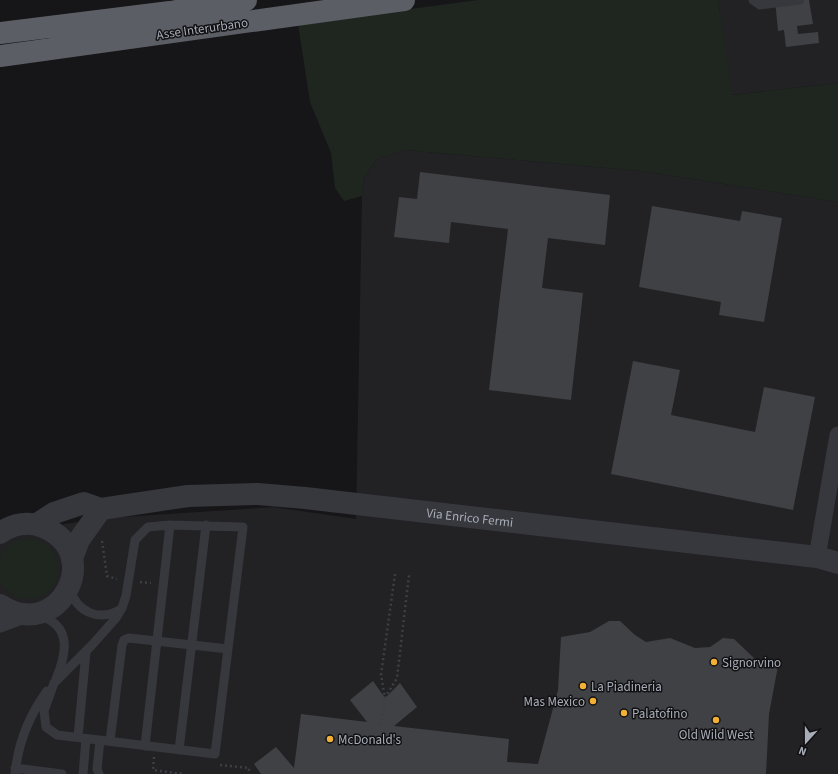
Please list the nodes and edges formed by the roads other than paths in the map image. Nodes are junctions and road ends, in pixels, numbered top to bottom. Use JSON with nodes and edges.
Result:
{"nodes":[{"id":1,"x":246,"y":0,"type":"edge"},
{"id":2,"x":404,"y":0,"type":"edge"},
{"id":3,"x":752,"y":0,"type":"edge"},
{"id":4,"x":800,"y":0,"type":"edge"},
{"id":5,"x":0,"y":33,"type":"edge"},
{"id":6,"x":0,"y":56,"type":"edge"},
{"id":7,"x":838,"y":435,"type":"edge"},
{"id":8,"x":96,"y":516,"type":"junction"},
{"id":9,"x":37,"y":524,"type":"junction"},
{"id":10,"x":170,"y":525,"type":"junction"},
{"id":11,"x":206,"y":525,"type":"junction"},
{"id":12,"x":2,"y":530,"type":"edge"},
{"id":13,"x":816,"y":557,"type":"junction"},
{"id":14,"x":72,"y":558,"type":"junction"},
{"id":15,"x":838,"y":563,"type":"edge"},
{"id":16,"x":70,"y":588,"type":"junction"},
{"id":17,"x":0,"y":605,"type":"edge"},
{"id":18,"x":122,"y":608,"type":"junction"},
{"id":19,"x":29,"y":615,"type":"junction"},
{"id":20,"x":0,"y":624,"type":"edge"},
{"id":21,"x":157,"y":641,"type":"junction"},
{"id":22,"x":192,"y":645,"type":"junction"},
{"id":23,"x":228,"y":649,"type":"junction"},
{"id":24,"x":86,"y":652,"type":"junction"},
{"id":25,"x":54,"y":683,"type":"junction"},
{"id":26,"x":82,"y":738,"type":"junction"},
{"id":27,"x":100,"y":740,"type":"junction"},
{"id":28,"x":110,"y":741,"type":"junction"},
{"id":29,"x":145,"y":746,"type":"junction"},
{"id":30,"x":179,"y":750,"type":"junction"},
{"id":31,"x":15,"y":771,"type":"edge"},
{"id":32,"x":62,"y":774,"type":"edge"},
{"id":33,"x":83,"y":774,"type":"edge"},
{"id":34,"x":98,"y":774,"type":"edge"}],
"edges":[{"from":1,"to":5,"type":"highway","name":"Asse Interurbano"},
{"from":2,"to":6,"type":"highway","name":"Asse Interurbano"},
{"from":3,"to":4,"type":"lane"},
{"from":7,"to":13,"type":"street"},
{"from":8,"to":9,"type":"street","name":"Via Enrico Fermi"},
{"from":8,"to":13,"type":"street","name":"Via Enrico Fermi"},
{"from":8,"to":14,"type":"street"},
{"from":9,"to":12,"type":"street"},
{"from":9,"to":14,"type":"street"},
{"from":10,"to":11,"type":"lane"},
{"from":10,"to":18,"type":"lane"},
{"from":10,"to":21,"type":"lane"},
{"from":11,"to":22,"type":"lane"},
{"from":11,"to":23,"type":"lane"},
{"from":13,"to":15,"type":"street","name":"Via Enrico Fermi"},
{"from":14,"to":16,"type":"street"},
{"from":16,"to":18,"type":"lane"},
{"from":16,"to":19,"type":"street"},
{"from":17,"to":19,"type":"street"},
{"from":18,"to":24,"type":"lane"},
{"from":19,"to":20,"type":"street"},
{"from":19,"to":25,"type":"lane"},
{"from":21,"to":22,"type":"lane"},
{"from":21,"to":28,"type":"lane"},
{"from":21,"to":29,"type":"lane"},
{"from":22,"to":23,"type":"lane"},
{"from":22,"to":30,"type":"lane"},
{"from":23,"to":30,"type":"lane"},
{"from":24,"to":25,"type":"lane"},
{"from":24,"to":26,"type":"lane"},
{"from":25,"to":26,"type":"lane"},
{"from":25,"to":31,"type":"lane"},
{"from":26,"to":27,"type":"lane"},
{"from":26,"to":33,"type":"lane"},
{"from":27,"to":28,"type":"lane"},
{"from":27,"to":34,"type":"lane"},
{"from":28,"to":29,"type":"lane"},
{"from":29,"to":30,"type":"lane"},
{"from":31,"to":32,"type":"lane"}]}
